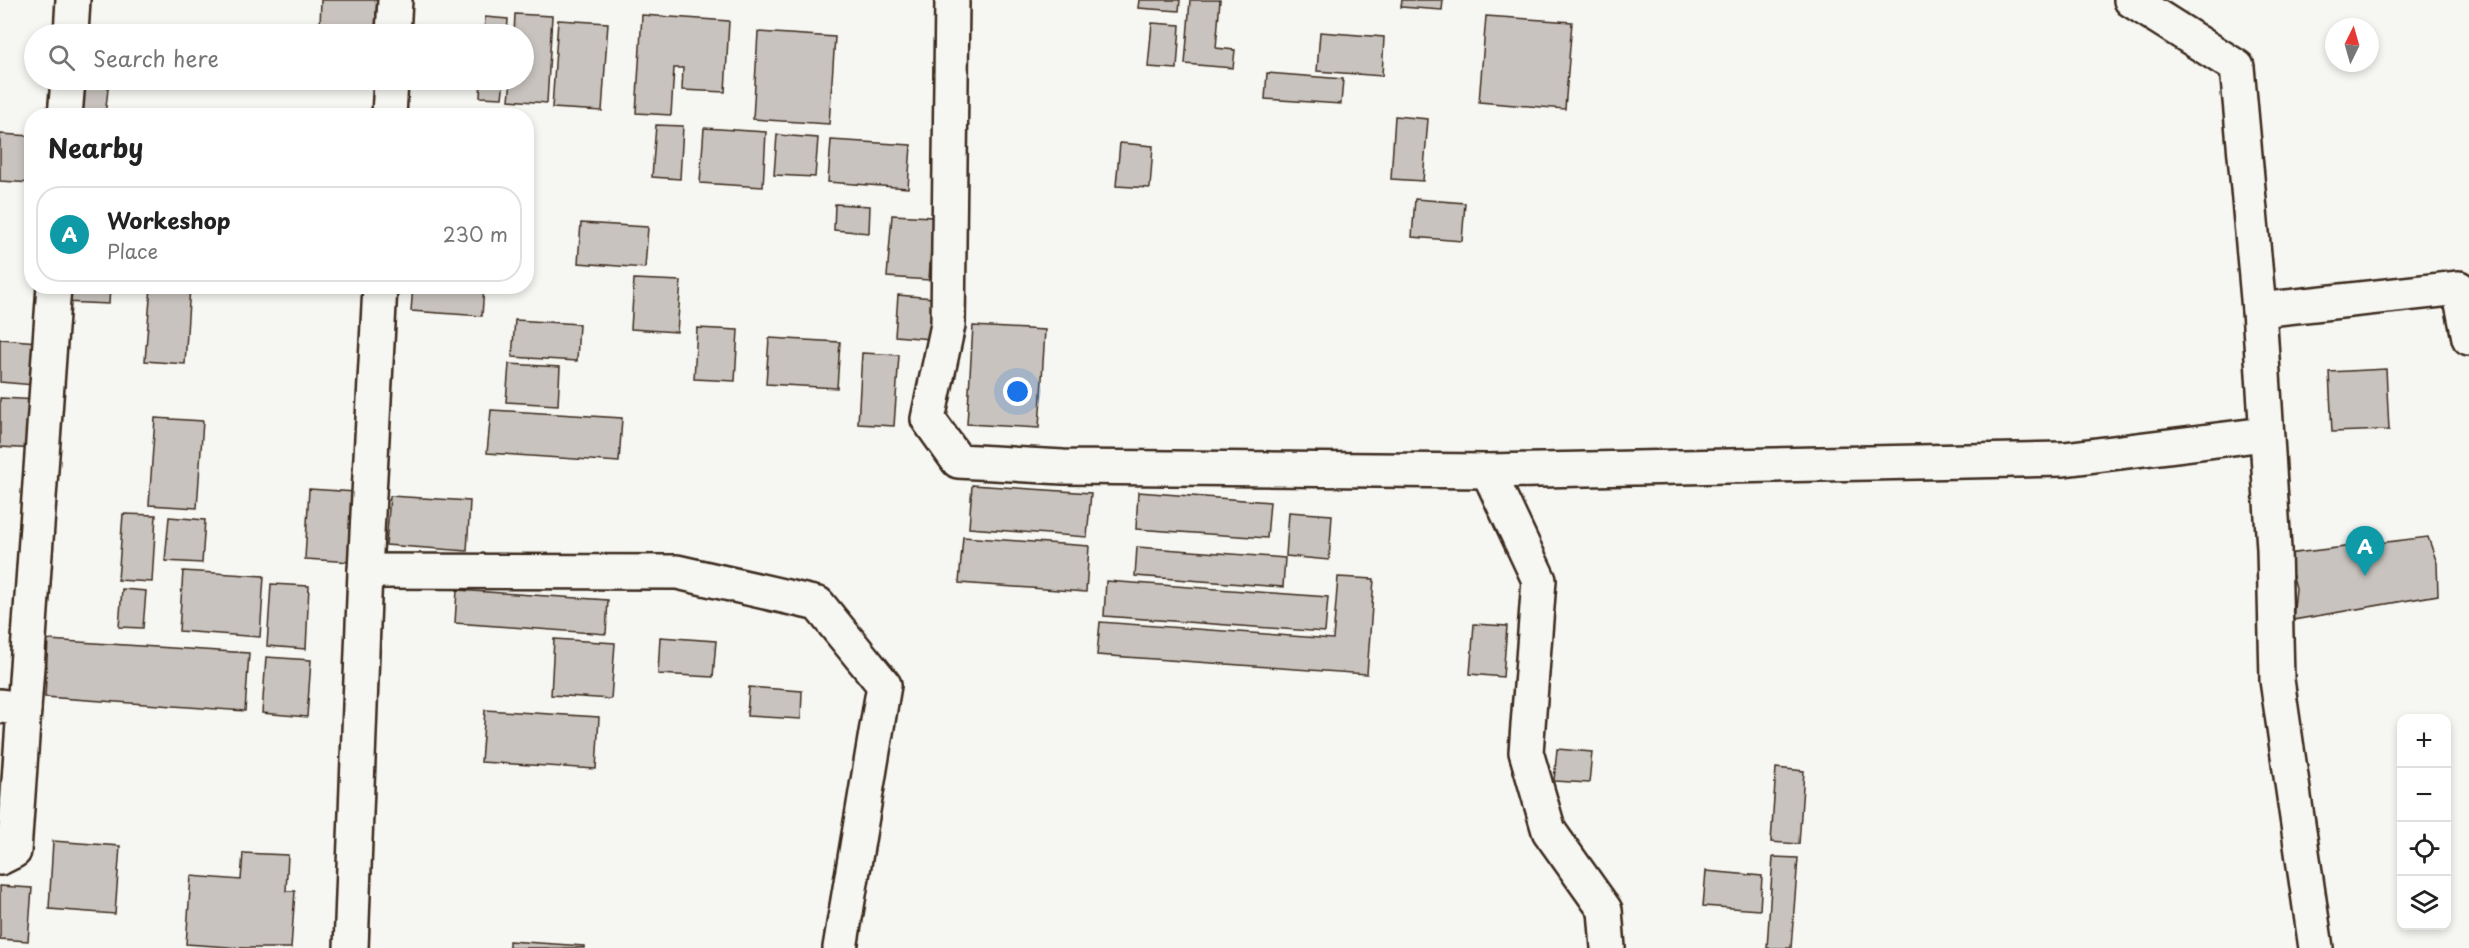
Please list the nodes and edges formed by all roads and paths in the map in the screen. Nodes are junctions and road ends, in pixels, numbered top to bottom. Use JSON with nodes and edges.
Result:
{"nodes":[{"id":1,"x":73,"y":0,"type":"edge"},
{"id":2,"x":395,"y":0,"type":"edge"},
{"id":3,"x":952,"y":0,"type":"edge"},
{"id":4,"x":2131,"y":0,"type":"edge"},
{"id":5,"x":72,"y":24,"type":"edge"},
{"id":6,"x":394,"y":24,"type":"edge"},
{"id":7,"x":67,"y":90,"type":"edge"},
{"id":8,"x":390,"y":90,"type":"edge"},
{"id":9,"x":66,"y":108,"type":"edge"},
{"id":10,"x":389,"y":108,"type":"edge"},
{"id":11,"x":53,"y":294,"type":"edge"},
{"id":12,"x":380,"y":294,"type":"edge"},
{"id":13,"x":2259,"y":310,"type":"junction"},
{"id":14,"x":2469,"y":338,"type":"edge"},
{"id":15,"x":2265,"y":434,"type":"junction"},
{"id":16,"x":1488,"y":471,"type":"junction"},
{"id":17,"x":365,"y":571,"type":"junction"},
{"id":18,"x":12,"y":708,"type":"edge"},
{"id":19,"x":0,"y":858,"type":"edge"},
{"id":20,"x":351,"y":948,"type":"edge"},
{"id":21,"x":840,"y":948,"type":"edge"},
{"id":22,"x":1608,"y":948,"type":"edge"},
{"id":23,"x":2316,"y":948,"type":"edge"}],
"edges":[{"from":1,"to":5,"type":"street"},
{"from":2,"to":6,"type":"street"},
{"from":3,"to":16,"type":"street"},
{"from":4,"to":13,"type":"street"},
{"from":7,"to":9,"type":"street"},
{"from":8,"to":10,"type":"street"},
{"from":11,"to":18,"type":"street"},
{"from":12,"to":17,"type":"street"},
{"from":13,"to":14,"type":"street"},
{"from":13,"to":15,"type":"street"},
{"from":15,"to":16,"type":"street"},
{"from":15,"to":23,"type":"street"},
{"from":16,"to":22,"type":"street"},
{"from":17,"to":20,"type":"street"},
{"from":17,"to":21,"type":"street"},
{"from":18,"to":19,"type":"street"}]}
